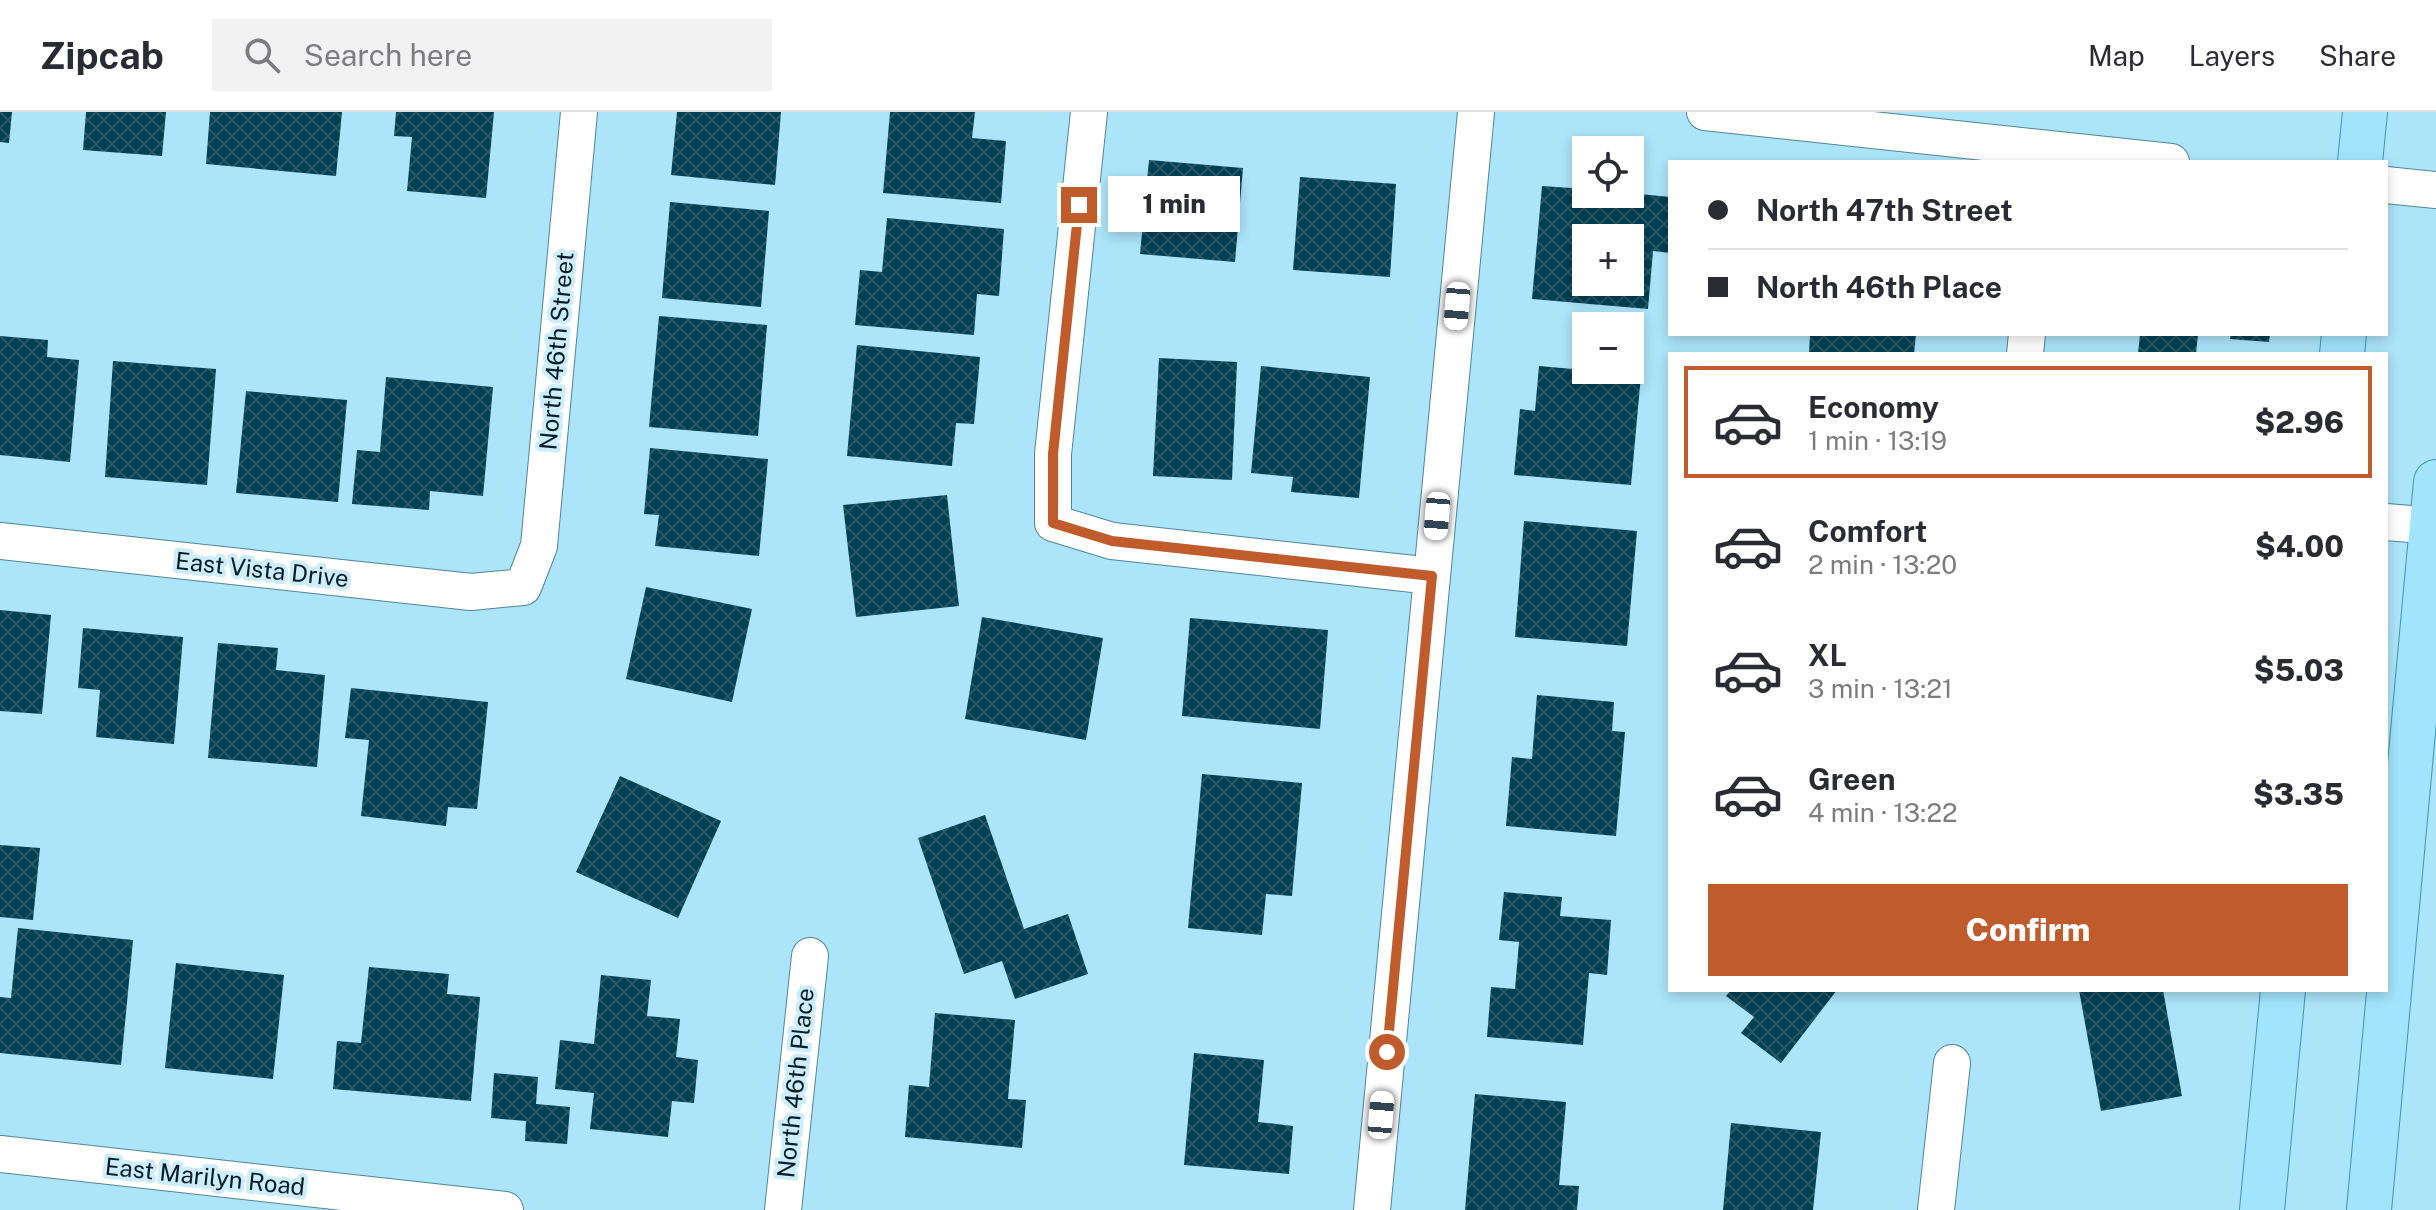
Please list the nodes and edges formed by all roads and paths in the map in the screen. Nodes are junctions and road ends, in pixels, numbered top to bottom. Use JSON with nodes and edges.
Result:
{"nodes":[{"id":1,"x":579,"y":112,"type":"edge"},
{"id":2,"x":1089,"y":112,"type":"edge"},
{"id":3,"x":1476,"y":112,"type":"edge"},
{"id":4,"x":1705,"y":112,"type":"edge"},
{"id":5,"x":2365,"y":112,"type":"edge"},
{"id":6,"x":2046,"y":155,"type":"edge"},
{"id":7,"x":2135,"y":160,"type":"edge"},
{"id":8,"x":2360,"y":160,"type":"edge"},
{"id":9,"x":2388,"y":185,"type":"edge"},
{"id":10,"x":2436,"y":190,"type":"edge"},
{"id":11,"x":2436,"y":482,"type":"edge"},
{"id":12,"x":2388,"y":522,"type":"edge"},
{"id":13,"x":2434,"y":526,"type":"edge"},
{"id":14,"x":0,"y":541,"type":"edge"},
{"id":15,"x":1432,"y":576,"type":"junction"},
{"id":16,"x":523,"y":587,"type":"joint"},
{"id":17,"x":810,"y":956,"type":"dead end"},
{"id":18,"x":2283,"y":992,"type":"edge"},
{"id":19,"x":1952,"y":1063,"type":"dead end"},
{"id":20,"x":0,"y":1154,"type":"edge"},
{"id":21,"x":505,"y":1210,"type":"edge"},
{"id":22,"x":783,"y":1210,"type":"edge"},
{"id":23,"x":1372,"y":1210,"type":"edge"},
{"id":24,"x":1936,"y":1210,"type":"edge"},
{"id":25,"x":2262,"y":1210,"type":"edge"},
{"id":26,"x":2369,"y":1210,"type":"edge"}],
"edges":[{"from":1,"to":16,"type":"street","name":"North 46th Street"},
{"from":2,"to":15,"type":"street"},
{"from":3,"to":15,"type":"street"},
{"from":4,"to":6,"type":"street"},
{"from":5,"to":8,"type":"main road"},
{"from":6,"to":7,"type":"street"},
{"from":9,"to":10,"type":"street"},
{"from":11,"to":13,"type":"main road"},
{"from":12,"to":13,"type":"street"},
{"from":13,"to":26,"type":"main road"},
{"from":14,"to":16,"type":"street","name":"East Vista Drive"},
{"from":15,"to":23,"type":"street"},
{"from":17,"to":22,"type":"street","name":"North 46th Place"},
{"from":18,"to":25,"type":"main road"},
{"from":19,"to":24,"type":"street"},
{"from":20,"to":21,"type":"street","name":"East Marilyn Road"}]}
